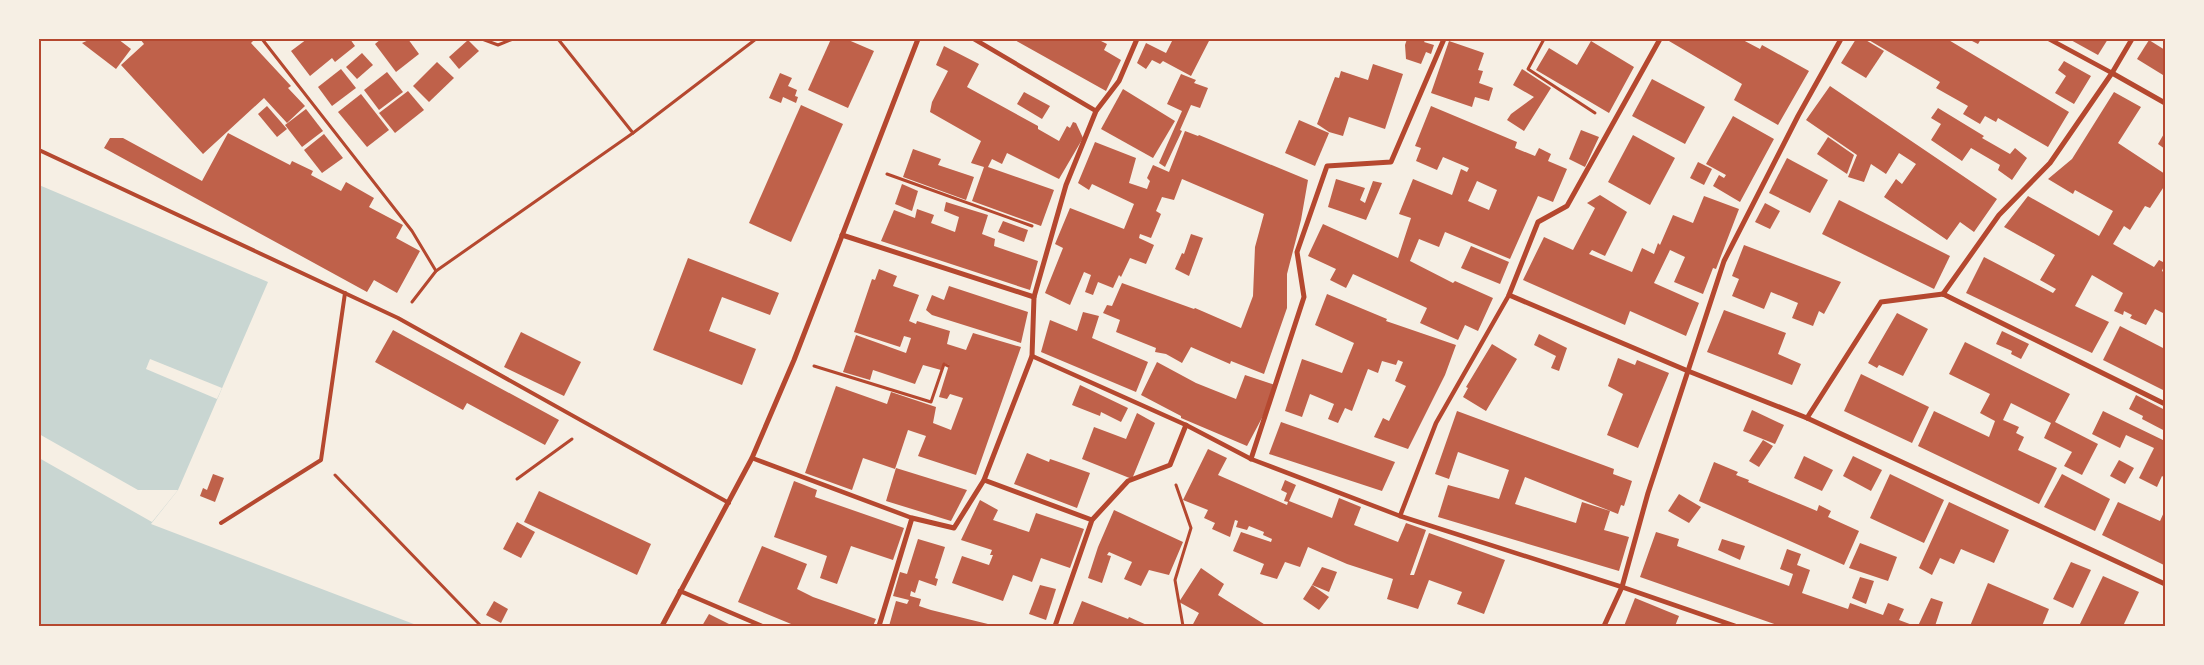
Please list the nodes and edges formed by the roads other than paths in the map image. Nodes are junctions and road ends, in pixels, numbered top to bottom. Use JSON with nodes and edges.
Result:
{"nodes":[{"id":1,"x":918,"y":39,"type":"edge"},
{"id":2,"x":974,"y":39,"type":"edge"},
{"id":3,"x":1137,"y":39,"type":"edge"},
{"id":4,"x":1444,"y":39,"type":"edge"},
{"id":5,"x":1660,"y":39,"type":"edge"},
{"id":6,"x":1842,"y":39,"type":"edge"},
{"id":7,"x":2049,"y":39,"type":"edge"},
{"id":8,"x":2132,"y":39,"type":"edge"},
{"id":9,"x":2112,"y":73,"type":"junction"},
{"id":10,"x":2165,"y":103,"type":"edge"},
{"id":11,"x":1096,"y":111,"type":"junction"},
{"id":12,"x":39,"y":150,"type":"edge"},
{"id":13,"x":842,"y":235,"type":"junction"},
{"id":14,"x":345,"y":293,"type":"junction"},
{"id":15,"x":1943,"y":294,"type":"junction"},
{"id":16,"x":1509,"y":295,"type":"junction"},
{"id":17,"x":1034,"y":297,"type":"junction"},
{"id":18,"x":1032,"y":356,"type":"junction"},
{"id":19,"x":1688,"y":371,"type":"junction"},
{"id":20,"x":2165,"y":404,"type":"edge"},
{"id":21,"x":1807,"y":418,"type":"junction"},
{"id":22,"x":1186,"y":425,"type":"junction"},
{"id":23,"x":752,"y":458,"type":"junction"},
{"id":24,"x":1251,"y":459,"type":"junction"},
{"id":25,"x":984,"y":480,"type":"junction"},
{"id":26,"x":729,"y":503,"type":"junction"},
{"id":27,"x":1400,"y":516,"type":"junction"},
{"id":28,"x":912,"y":518,"type":"junction"},
{"id":29,"x":1092,"y":520,"type":"junction"},
{"id":30,"x":221,"y":523,"type":"dead end"},
{"id":31,"x":2165,"y":584,"type":"edge"},
{"id":32,"x":1622,"y":587,"type":"junction"},
{"id":33,"x":680,"y":591,"type":"junction"},
{"id":34,"x":662,"y":626,"type":"edge"},
{"id":35,"x":762,"y":626,"type":"edge"},
{"id":36,"x":879,"y":626,"type":"edge"},
{"id":37,"x":1055,"y":626,"type":"edge"},
{"id":38,"x":1604,"y":626,"type":"edge"},
{"id":39,"x":1735,"y":626,"type":"edge"}],
"edges":[{"from":1,"to":13,"type":"street"},
{"from":2,"to":11,"type":"street"},
{"from":3,"to":11,"type":"street"},
{"from":4,"to":24,"type":"street"},
{"from":5,"to":16,"type":"street"},
{"from":6,"to":19,"type":"street"},
{"from":7,"to":9,"type":"street"},
{"from":8,"to":9,"type":"street"},
{"from":9,"to":10,"type":"street"},
{"from":9,"to":15,"type":"street"},
{"from":11,"to":17,"type":"street"},
{"from":12,"to":14,"type":"lane"},
{"from":13,"to":17,"type":"street"},
{"from":13,"to":23,"type":"street"},
{"from":14,"to":26,"type":"lane"},
{"from":14,"to":30,"type":"lane"},
{"from":15,"to":20,"type":"street"},
{"from":15,"to":21,"type":"street"},
{"from":16,"to":19,"type":"street"},
{"from":16,"to":27,"type":"street"},
{"from":17,"to":18,"type":"street"},
{"from":18,"to":22,"type":"street"},
{"from":18,"to":25,"type":"street"},
{"from":19,"to":21,"type":"street"},
{"from":19,"to":32,"type":"street"},
{"from":21,"to":31,"type":"street"},
{"from":22,"to":24,"type":"street"},
{"from":22,"to":29,"type":"street"},
{"from":23,"to":26,"type":"street"},
{"from":23,"to":28,"type":"street"},
{"from":24,"to":27,"type":"street"},
{"from":25,"to":28,"type":"street"},
{"from":25,"to":29,"type":"street"},
{"from":26,"to":33,"type":"street"},
{"from":27,"to":32,"type":"street"},
{"from":28,"to":36,"type":"street"},
{"from":29,"to":37,"type":"street"},
{"from":32,"to":38,"type":"street"},
{"from":32,"to":39,"type":"street"},
{"from":33,"to":34,"type":"street"},
{"from":33,"to":35,"type":"street"}]}
